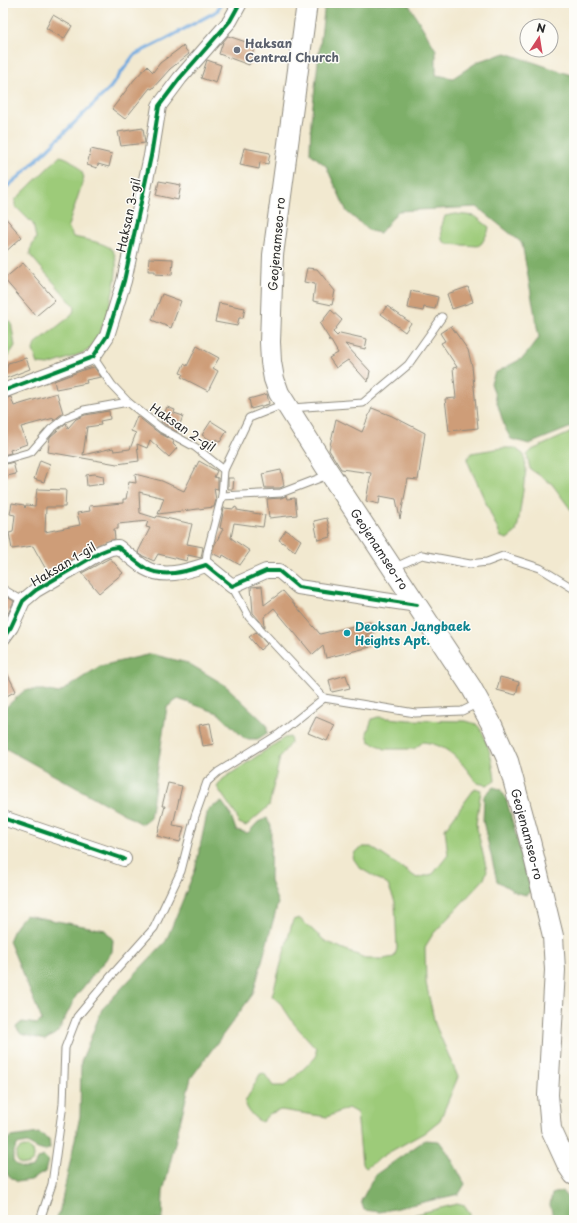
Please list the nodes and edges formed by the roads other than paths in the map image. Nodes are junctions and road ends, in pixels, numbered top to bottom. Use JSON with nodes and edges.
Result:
{"nodes":[{"id":1,"x":240,"y":3,"type":"edge"},
{"id":2,"x":307,"y":3,"type":"edge"},
{"id":3,"x":442,"y":316,"type":"dead end"},
{"id":4,"x":93,"y":357,"type":"junction"},
{"id":5,"x":3,"y":391,"type":"edge"},
{"id":6,"x":128,"y":402,"type":"junction"},
{"id":7,"x":287,"y":405,"type":"junction"},
{"id":8,"x":3,"y":460,"type":"edge"},
{"id":9,"x":224,"y":470,"type":"junction"},
{"id":10,"x":330,"y":474,"type":"junction"},
{"id":11,"x":222,"y":496,"type":"junction"},
{"id":12,"x":206,"y":565,"type":"junction"},
{"id":13,"x":393,"y":568,"type":"junction"},
{"id":14,"x":232,"y":586,"type":"junction"},
{"id":15,"x":3,"y":589,"type":"edge"},
{"id":16,"x":574,"y":589,"type":"edge"},
{"id":17,"x":23,"y":601,"type":"junction"},
{"id":18,"x":418,"y":605,"type":"junction"},
{"id":19,"x":3,"y":638,"type":"edge"},
{"id":20,"x":324,"y":698,"type":"junction"},
{"id":21,"x":479,"y":702,"type":"junction"},
{"id":22,"x":3,"y":818,"type":"edge"},
{"id":23,"x":124,"y":859,"type":"dead end"},
{"id":24,"x":574,"y":1175,"type":"edge"},
{"id":25,"x":40,"y":1220,"type":"edge"}],
"edges":[{"from":1,"to":4,"type":"street","name":"Haksan 3-gil"},
{"from":2,"to":7,"type":"main road","name":"Geojenamseo-ro"},
{"from":3,"to":7,"type":"lane","name":"Haksan 2-gil"},
{"from":4,"to":5,"type":"street"},
{"from":4,"to":6,"type":"lane","name":"Haksan 2-gil"},
{"from":6,"to":8,"type":"lane"},
{"from":6,"to":9,"type":"lane","name":"Haksan 2-gil"},
{"from":7,"to":9,"type":"lane","name":"Haksan 2-gil"},
{"from":7,"to":10,"type":"main road","name":"Geojenamseo-ro"},
{"from":9,"to":11,"type":"lane"},
{"from":10,"to":11,"type":"lane"},
{"from":10,"to":13,"type":"main road","name":"Geojenamseo-ro"},
{"from":11,"to":12,"type":"lane"},
{"from":12,"to":14,"type":"street"},
{"from":12,"to":17,"type":"street","name":"Haksan 1-gil"},
{"from":13,"to":16,"type":"lane"},
{"from":13,"to":18,"type":"main road","name":"Geojenamseo-ro"},
{"from":14,"to":18,"type":"street"},
{"from":14,"to":20,"type":"lane"},
{"from":15,"to":17,"type":"lane"},
{"from":17,"to":19,"type":"street","name":"Haksan 1-gil"},
{"from":18,"to":21,"type":"main road","name":"Geojenamseo-ro"},
{"from":20,"to":21,"type":"lane"},
{"from":20,"to":25,"type":"lane"},
{"from":21,"to":24,"type":"main road","name":"Geojenamseo-ro"},
{"from":22,"to":23,"type":"street"}]}
